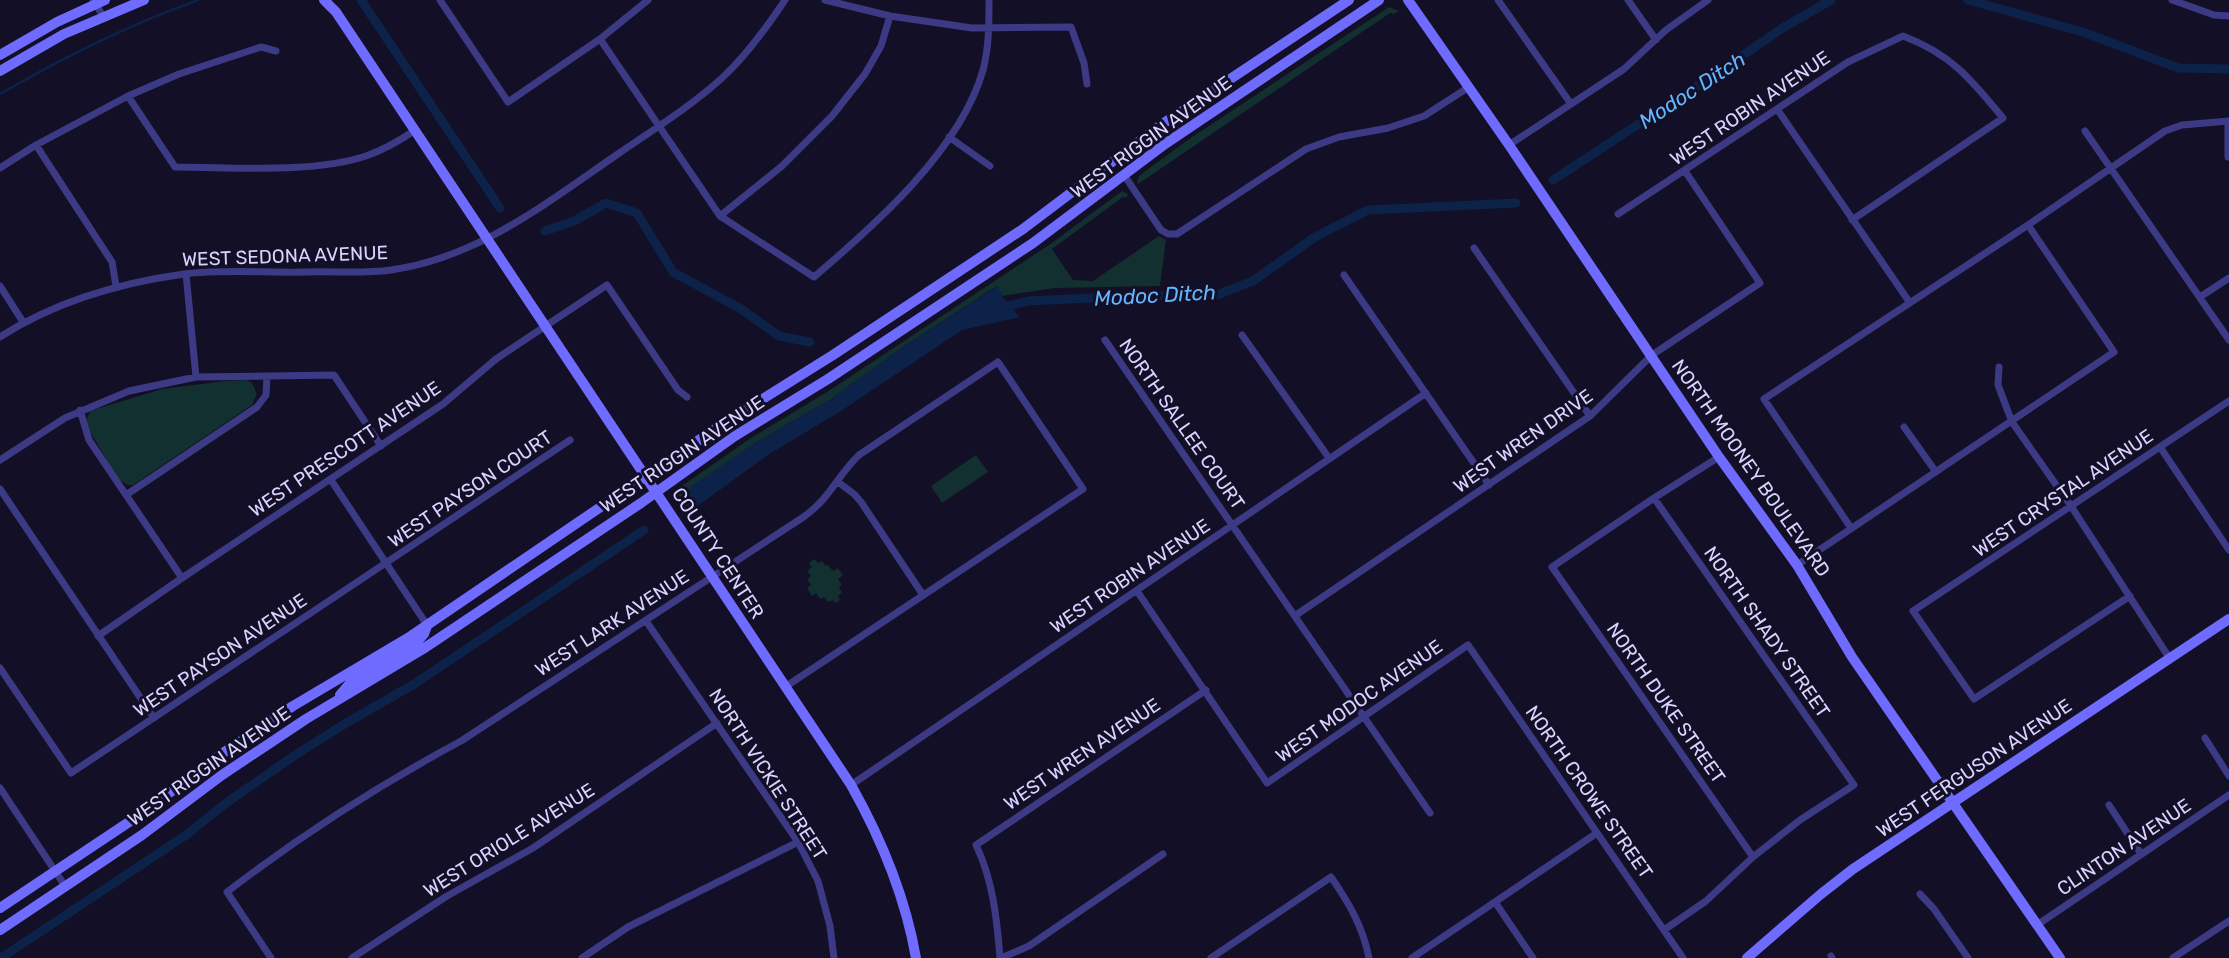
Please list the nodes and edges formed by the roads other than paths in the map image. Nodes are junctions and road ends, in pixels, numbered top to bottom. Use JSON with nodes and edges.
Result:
{"nodes":[{"id":1,"x":144,"y":0,"type":"edge"},
{"id":2,"x":324,"y":0,"type":"edge"},
{"id":3,"x":332,"y":0,"type":"edge"},
{"id":4,"x":440,"y":0,"type":"edge"},
{"id":5,"x":648,"y":0,"type":"edge"},
{"id":6,"x":785,"y":0,"type":"edge"},
{"id":7,"x":825,"y":0,"type":"edge"},
{"id":8,"x":989,"y":0,"type":"edge"},
{"id":9,"x":1349,"y":0,"type":"edge"},
{"id":10,"x":1379,"y":0,"type":"edge"},
{"id":11,"x":1408,"y":0,"type":"edge"},
{"id":12,"x":1498,"y":0,"type":"edge"},
{"id":13,"x":1628,"y":0,"type":"edge"},
{"id":14,"x":1708,"y":0,"type":"edge"},
{"id":15,"x":2172,"y":0,"type":"edge"},
{"id":16,"x":98,"y":1,"type":"edge"},
{"id":17,"x":336,"y":12,"type":"junction"},
{"id":18,"x":103,"y":16,"type":"junction"},
{"id":19,"x":890,"y":16,"type":"junction"},
{"id":20,"x":2229,"y":16,"type":"edge"},
{"id":21,"x":988,"y":28,"type":"junction"},
{"id":22,"x":600,"y":39,"type":"junction"},
{"id":23,"x":1656,"y":40,"type":"junction"},
{"id":24,"x":276,"y":51,"type":"dead end"},
{"id":25,"x":0,"y":55,"type":"edge"},
{"id":26,"x":0,"y":71,"type":"edge"},
{"id":27,"x":1087,"y":84,"type":"dead end"},
{"id":28,"x":1469,"y":87,"type":"junction"},
{"id":29,"x":128,"y":96,"type":"junction"},
{"id":30,"x":1571,"y":104,"type":"junction"},
{"id":31,"x":1777,"y":109,"type":"junction"},
{"id":32,"x":2229,"y":121,"type":"edge"},
{"id":33,"x":659,"y":126,"type":"junction"},
{"id":34,"x":414,"y":131,"type":"junction"},
{"id":35,"x":2085,"y":131,"type":"dead end"},
{"id":36,"x":949,"y":137,"type":"junction"},
{"id":37,"x":36,"y":145,"type":"junction"},
{"id":38,"x":1509,"y":145,"type":"junction"},
{"id":39,"x":2228,"y":157,"type":"edge"},
{"id":40,"x":990,"y":166,"type":"dead end"},
{"id":41,"x":2112,"y":168,"type":"junction"},
{"id":42,"x":0,"y":169,"type":"edge"},
{"id":43,"x":1685,"y":171,"type":"junction"},
{"id":44,"x":1124,"y":175,"type":"junction"},
{"id":45,"x":1618,"y":214,"type":"dead end"},
{"id":46,"x":720,"y":216,"type":"junction"},
{"id":47,"x":1852,"y":220,"type":"junction"},
{"id":48,"x":2028,"y":225,"type":"junction"},
{"id":49,"x":487,"y":240,"type":"junction"},
{"id":50,"x":1474,"y":248,"type":"dead end"},
{"id":51,"x":186,"y":274,"type":"junction"},
{"id":52,"x":1344,"y":275,"type":"dead end"},
{"id":53,"x":2229,"y":278,"type":"edge"},
{"id":54,"x":0,"y":286,"type":"edge"},
{"id":55,"x":116,"y":286,"type":"junction"},
{"id":56,"x":2200,"y":297,"type":"junction"},
{"id":57,"x":1910,"y":303,"type":"junction"},
{"id":58,"x":23,"y":322,"type":"junction"},
{"id":59,"x":546,"y":326,"type":"junction"},
{"id":60,"x":1242,"y":335,"type":"dead end"},
{"id":61,"x":0,"y":337,"type":"edge"},
{"id":62,"x":1105,"y":340,"type":"dead end"},
{"id":63,"x":2229,"y":340,"type":"edge"},
{"id":64,"x":1652,"y":355,"type":"junction"},
{"id":65,"x":1999,"y":367,"type":"dead end"},
{"id":66,"x":267,"y":376,"type":"junction"},
{"id":67,"x":196,"y":377,"type":"junction"},
{"id":68,"x":1426,"y":393,"type":"junction"},
{"id":69,"x":687,"y":397,"type":"dead end"},
{"id":70,"x":2229,"y":401,"type":"edge"},
{"id":71,"x":80,"y":410,"type":"junction"},
{"id":72,"x":1590,"y":416,"type":"junction"},
{"id":73,"x":2012,"y":422,"type":"junction"},
{"id":74,"x":1904,"y":428,"type":"dead end"},
{"id":75,"x":570,"y":440,"type":"dead end"},
{"id":76,"x":381,"y":446,"type":"junction"},
{"id":77,"x":2160,"y":447,"type":"junction"},
{"id":78,"x":1719,"y":457,"type":"junction"},
{"id":79,"x":1329,"y":458,"type":"junction"},
{"id":80,"x":0,"y":460,"type":"edge"},
{"id":81,"x":1936,"y":472,"type":"junction"},
{"id":82,"x":647,"y":477,"type":"junction"},
{"id":83,"x":331,"y":480,"type":"junction"},
{"id":84,"x":838,"y":482,"type":"junction"},
{"id":85,"x":1489,"y":485,"type":"junction"},
{"id":86,"x":0,"y":489,"type":"edge"},
{"id":87,"x":657,"y":492,"type":"junction"},
{"id":88,"x":125,"y":495,"type":"junction"},
{"id":89,"x":1654,"y":498,"type":"junction"},
{"id":90,"x":2071,"y":506,"type":"junction"},
{"id":91,"x":1233,"y":526,"type":"junction"},
{"id":92,"x":1851,"y":528,"type":"junction"},
{"id":93,"x":2229,"y":550,"type":"edge"},
{"id":94,"x":386,"y":564,"type":"junction"},
{"id":95,"x":1797,"y":565,"type":"junction"},
{"id":96,"x":713,"y":576,"type":"junction"},
{"id":97,"x":182,"y":578,"type":"junction"},
{"id":98,"x":1138,"y":591,"type":"junction"},
{"id":99,"x":923,"y":595,"type":"junction"},
{"id":100,"x":2130,"y":596,"type":"junction"},
{"id":101,"x":1296,"y":615,"type":"junction"},
{"id":102,"x":2229,"y":620,"type":"edge"},
{"id":103,"x":646,"y":621,"type":"junction"},
{"id":104,"x":427,"y":625,"type":"junction"},
{"id":105,"x":98,"y":636,"type":"junction"},
{"id":106,"x":1468,"y":645,"type":"joint"},
{"id":107,"x":2170,"y":659,"type":"junction"},
{"id":108,"x":0,"y":668,"type":"edge"},
{"id":109,"x":785,"y":687,"type":"junction"},
{"id":110,"x":1206,"y":690,"type":"junction"},
{"id":111,"x":337,"y":700,"type":"junction"},
{"id":112,"x":1365,"y":716,"type":"junction"},
{"id":113,"x":154,"y":718,"type":"junction"},
{"id":114,"x":717,"y":723,"type":"junction"},
{"id":115,"x":2205,"y":738,"type":"dead end"},
{"id":116,"x":2229,"y":776,"type":"edge"},
{"id":117,"x":851,"y":785,"type":"junction"},
{"id":118,"x":0,"y":788,"type":"edge"},
{"id":119,"x":2229,"y":795,"type":"edge"},
{"id":120,"x":1952,"y":803,"type":"junction"},
{"id":121,"x":2109,"y":805,"type":"dead end"},
{"id":122,"x":1430,"y":813,"type":"dead end"},
{"id":123,"x":1597,"y":833,"type":"junction"},
{"id":124,"x":798,"y":842,"type":"junction"},
{"id":125,"x":1163,"y":854,"type":"dead end"},
{"id":126,"x":2141,"y":854,"type":"junction"},
{"id":127,"x":1753,"y":857,"type":"junction"},
{"id":128,"x":55,"y":872,"type":"junction"},
{"id":129,"x":65,"y":886,"type":"junction"},
{"id":130,"x":1920,"y":894,"type":"dead end"},
{"id":131,"x":1495,"y":902,"type":"junction"},
{"id":132,"x":0,"y":908,"type":"edge"},
{"id":133,"x":2229,"y":921,"type":"edge"},
{"id":134,"x":2037,"y":925,"type":"junction"},
{"id":135,"x":0,"y":930,"type":"edge"},
{"id":136,"x":1664,"y":930,"type":"junction"},
{"id":137,"x":271,"y":958,"type":"edge"},
{"id":138,"x":352,"y":958,"type":"edge"},
{"id":139,"x":582,"y":958,"type":"edge"},
{"id":140,"x":834,"y":958,"type":"edge"},
{"id":141,"x":916,"y":958,"type":"edge"},
{"id":142,"x":1001,"y":958,"type":"edge"},
{"id":143,"x":1211,"y":958,"type":"edge"},
{"id":144,"x":1369,"y":958,"type":"edge"},
{"id":145,"x":1412,"y":958,"type":"edge"},
{"id":146,"x":1533,"y":958,"type":"edge"},
{"id":147,"x":1683,"y":958,"type":"edge"},
{"id":148,"x":1747,"y":958,"type":"edge"},
{"id":149,"x":1968,"y":958,"type":"edge"},
{"id":150,"x":2060,"y":958,"type":"edge"},
{"id":151,"x":2173,"y":958,"type":"edge"}],
"edges":[{"from":1,"to":18,"type":"main road"},
{"from":2,"to":17,"type":"main road","name":"COUNTY CENTER"},
{"from":3,"to":17,"type":"main road","name":"COUNTY CENTER"},
{"from":4,"to":22,"type":"street"},
{"from":5,"to":22,"type":"street"},
{"from":6,"to":33,"type":"street","name":"WEST SEDONA AVENUE"},
{"from":7,"to":19,"type":"street"},
{"from":8,"to":21,"type":"street"},
{"from":9,"to":82,"type":"main road","name":"WEST RIGGIN AVENUE"},
{"from":10,"to":44,"type":"main road","name":"WEST RIGGIN AVENUE"},
{"from":11,"to":28,"type":"main road","name":"NORTH MOONEY BOULEVARD"},
{"from":12,"to":30,"type":"street"},
{"from":13,"to":23,"type":"street"},
{"from":14,"to":23,"type":"street"},
{"from":15,"to":20,"type":"street"},
{"from":16,"to":18,"type":"street"},
{"from":16,"to":25,"type":"main road"},
{"from":17,"to":34,"type":"main road","name":"COUNTY CENTER"},
{"from":18,"to":26,"type":"main road"},
{"from":19,"to":21,"type":"street"},
{"from":19,"to":46,"type":"street"},
{"from":21,"to":27,"type":"street"},
{"from":21,"to":36,"type":"street"},
{"from":22,"to":33,"type":"street"},
{"from":23,"to":30,"type":"street"},
{"from":24,"to":29,"type":"street"},
{"from":28,"to":38,"type":"main road","name":"NORTH MOONEY BOULEVARD"},
{"from":28,"to":44,"type":"street"},
{"from":29,"to":34,"type":"street"},
{"from":29,"to":37,"type":"street"},
{"from":30,"to":38,"type":"street"},
{"from":31,"to":43,"type":"street","name":"WEST ROBIN AVENUE"},
{"from":31,"to":47,"type":"street"},
{"from":31,"to":47,"type":"street","name":"WEST ROBIN AVENUE"},
{"from":32,"to":39,"type":"street"},
{"from":32,"to":41,"type":"street"},
{"from":33,"to":46,"type":"street"},
{"from":33,"to":49,"type":"street","name":"WEST SEDONA AVENUE"},
{"from":34,"to":49,"type":"main road","name":"COUNTY CENTER"},
{"from":35,"to":41,"type":"street"},
{"from":36,"to":40,"type":"street"},
{"from":36,"to":46,"type":"street"},
{"from":37,"to":42,"type":"street"},
{"from":37,"to":55,"type":"street"},
{"from":38,"to":64,"type":"main road","name":"NORTH MOONEY BOULEVARD"},
{"from":41,"to":48,"type":"street"},
{"from":41,"to":56,"type":"street"},
{"from":43,"to":45,"type":"street","name":"WEST ROBIN AVENUE"},
{"from":43,"to":64,"type":"street","name":"WEST WREN DRIVE"},
{"from":44,"to":87,"type":"main road","name":"WEST RIGGIN AVENUE"},
{"from":47,"to":57,"type":"street"},
{"from":48,"to":57,"type":"street"},
{"from":48,"to":73,"type":"street"},
{"from":49,"to":51,"type":"street","name":"WEST SEDONA AVENUE"},
{"from":49,"to":59,"type":"main road","name":"COUNTY CENTER"},
{"from":50,"to":72,"type":"street"},
{"from":51,"to":55,"type":"street","name":"WEST SEDONA AVENUE"},
{"from":51,"to":67,"type":"street"},
{"from":52,"to":68,"type":"street"},
{"from":53,"to":56,"type":"street"},
{"from":54,"to":58,"type":"street"},
{"from":55,"to":58,"type":"street","name":"WEST SEDONA AVENUE"},
{"from":56,"to":63,"type":"street"},
{"from":57,"to":92,"type":"street"},
{"from":58,"to":61,"type":"street","name":"WEST SEDONA AVENUE"},
{"from":59,"to":69,"type":"street","name":"WEST PRESCOTT AVENUE"},
{"from":59,"to":76,"type":"street","name":"WEST PRESCOTT AVENUE"},
{"from":59,"to":82,"type":"main road","name":"COUNTY CENTER"},
{"from":60,"to":79,"type":"street"},
{"from":62,"to":91,"type":"street","name":"NORTH SALLEE COURT"},
{"from":64,"to":72,"type":"street","name":"WEST WREN DRIVE"},
{"from":64,"to":78,"type":"main road","name":"NORTH MOONEY BOULEVARD"},
{"from":65,"to":73,"type":"street"},
{"from":66,"to":67,"type":"street"},
{"from":66,"to":76,"type":"street"},
{"from":66,"to":88,"type":"street"},
{"from":67,"to":71,"type":"street"},
{"from":68,"to":79,"type":"street","name":"WEST ROBIN AVENUE"},
{"from":68,"to":85,"type":"street"},
{"from":70,"to":77,"type":"street","name":"WEST CRYSTAL AVENUE"},
{"from":71,"to":80,"type":"street"},
{"from":71,"to":88,"type":"street"},
{"from":72,"to":85,"type":"street","name":"WEST WREN DRIVE"},
{"from":73,"to":81,"type":"street"},
{"from":73,"to":90,"type":"street"},
{"from":74,"to":81,"type":"street"},
{"from":75,"to":94,"type":"street","name":"WEST PAYSON COURT"},
{"from":76,"to":83,"type":"street","name":"WEST PRESCOTT AVENUE"},
{"from":77,"to":90,"type":"street","name":"WEST CRYSTAL AVENUE"},
{"from":77,"to":93,"type":"street"},
{"from":78,"to":89,"type":"street"},
{"from":78,"to":95,"type":"main road","name":"NORTH MOONEY BOULEVARD"},
{"from":79,"to":91,"type":"street","name":"WEST ROBIN AVENUE"},
{"from":81,"to":92,"type":"street"},
{"from":82,"to":87,"type":"main road","name":"COUNTY CENTER"},
{"from":82,"to":104,"type":"main road","name":"WEST RIGGIN AVENUE"},
{"from":83,"to":94,"type":"street"},
{"from":83,"to":97,"type":"street","name":"WEST PRESCOTT AVENUE"},
{"from":84,"to":96,"type":"street","name":"WEST LARK AVENUE"},
{"from":84,"to":99,"type":"street"},
{"from":84,"to":99,"type":"street","name":"WEST LARK AVENUE"},
{"from":85,"to":101,"type":"street","name":"WEST WREN DRIVE"},
{"from":86,"to":105,"type":"street"},
{"from":87,"to":96,"type":"main road","name":"COUNTY CENTER"},
{"from":87,"to":111,"type":"main road","name":"WEST RIGGIN AVENUE"},
{"from":88,"to":97,"type":"street"},
{"from":89,"to":127,"type":"street","name":"NORTH SHADY STREET"},
{"from":89,"to":127,"type":"street","name":"NORTH DUKE STREET"},
{"from":90,"to":100,"type":"street"},
{"from":90,"to":100,"type":"street","name":"WEST CRYSTAL AVENUE"},
{"from":91,"to":98,"type":"street","name":"WEST ROBIN AVENUE"},
{"from":91,"to":101,"type":"street","name":"NORTH SALLEE COURT"},
{"from":92,"to":95,"type":"street"},
{"from":94,"to":104,"type":"street"},
{"from":94,"to":113,"type":"street","name":"WEST PAYSON AVENUE"},
{"from":95,"to":120,"type":"main road","name":"NORTH MOONEY BOULEVARD"},
{"from":96,"to":103,"type":"street","name":"WEST LARK AVENUE"},
{"from":96,"to":109,"type":"main road","name":"COUNTY CENTER"},
{"from":97,"to":105,"type":"street","name":"WEST PRESCOTT AVENUE"},
{"from":98,"to":110,"type":"street"},
{"from":98,"to":117,"type":"street","name":"WEST ROBIN AVENUE"},
{"from":99,"to":109,"type":"street"},
{"from":100,"to":107,"type":"street"},
{"from":101,"to":112,"type":"street","name":"NORTH SALLEE COURT"},
{"from":102,"to":107,"type":"main road","name":"WEST FERGUSON AVENUE"},
{"from":103,"to":114,"type":"street","name":"NORTH VICKIE STREET"},
{"from":103,"to":137,"type":"street","name":"WEST LARK AVENUE"},
{"from":104,"to":111,"type":"main road"},
{"from":104,"to":128,"type":"main road","name":"WEST RIGGIN AVENUE"},
{"from":105,"to":113,"type":"street"},
{"from":106,"to":112,"type":"street","name":"WEST MODOC AVENUE"},
{"from":106,"to":123,"type":"street","name":"NORTH CROWE STREET"},
{"from":107,"to":120,"type":"main road","name":"WEST FERGUSON AVENUE"},
{"from":108,"to":113,"type":"street","name":"WEST PAYSON AVENUE"},
{"from":109,"to":117,"type":"main road","name":"COUNTY CENTER"},
{"from":110,"to":112,"type":"street","name":"WEST MODOC AVENUE"},
{"from":110,"to":142,"type":"street","name":"WEST WREN AVENUE"},
{"from":111,"to":129,"type":"main road","name":"WEST RIGGIN AVENUE"},
{"from":112,"to":122,"type":"street"},
{"from":114,"to":124,"type":"street","name":"NORTH VICKIE STREET"},
{"from":114,"to":138,"type":"street","name":"WEST ORIOLE AVENUE"},
{"from":115,"to":116,"type":"street"},
{"from":117,"to":141,"type":"main road","name":"COUNTY CENTER"},
{"from":118,"to":128,"type":"street"},
{"from":119,"to":126,"type":"street","name":"CLINTON AVENUE"},
{"from":120,"to":134,"type":"main road","name":"NORTH MOONEY BOULEVARD"},
{"from":120,"to":148,"type":"main road","name":"WEST FERGUSON AVENUE"},
{"from":121,"to":126,"type":"street"},
{"from":123,"to":131,"type":"street"},
{"from":123,"to":136,"type":"street","name":"NORTH CROWE STREET"},
{"from":124,"to":139,"type":"street"},
{"from":124,"to":140,"type":"street","name":"NORTH VICKIE STREET"},
{"from":125,"to":142,"type":"street"},
{"from":126,"to":134,"type":"street","name":"CLINTON AVENUE"},
{"from":127,"to":136,"type":"street"},
{"from":128,"to":129,"type":"street"},
{"from":128,"to":132,"type":"main road","name":"WEST RIGGIN AVENUE"},
{"from":129,"to":135,"type":"main road","name":"WEST RIGGIN AVENUE"},
{"from":130,"to":149,"type":"street"},
{"from":131,"to":145,"type":"street"},
{"from":131,"to":146,"type":"street"},
{"from":133,"to":151,"type":"street"},
{"from":134,"to":150,"type":"main road","name":"NORTH MOONEY BOULEVARD"},
{"from":136,"to":147,"type":"street","name":"NORTH CROWE STREET"},
{"from":143,"to":144,"type":"street"}]}
